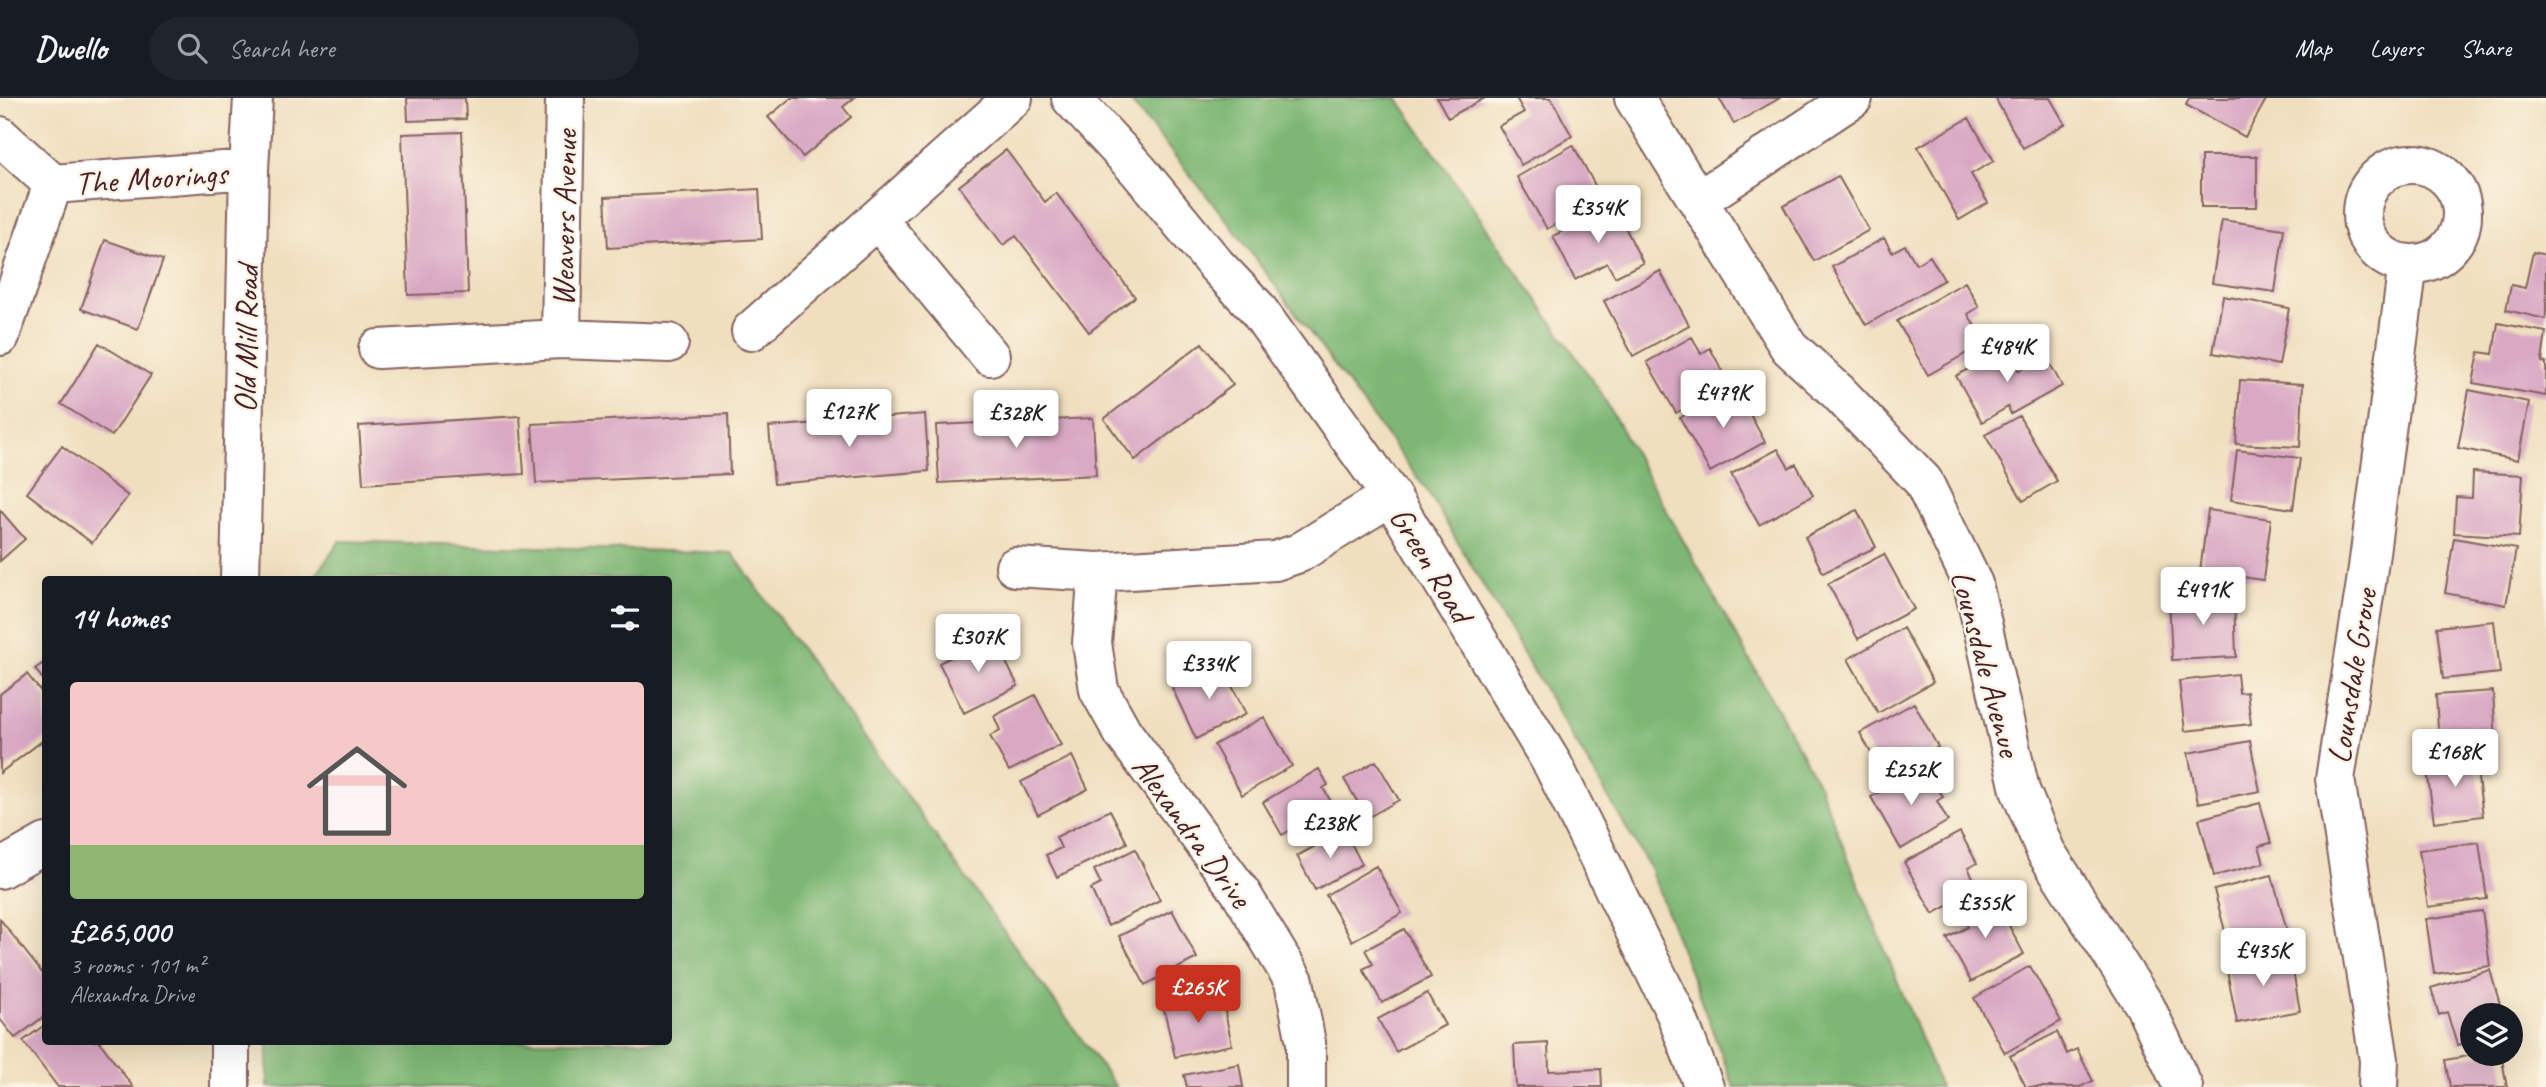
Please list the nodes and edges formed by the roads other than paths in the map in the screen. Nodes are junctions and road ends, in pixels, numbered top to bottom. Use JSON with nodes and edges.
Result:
{"nodes":[{"id":1,"x":253,"y":98,"type":"edge"},
{"id":2,"x":565,"y":98,"type":"edge"},
{"id":3,"x":1013,"y":98,"type":"edge"},
{"id":4,"x":1071,"y":98,"type":"edge"},
{"id":5,"x":1634,"y":98,"type":"edge"},
{"id":6,"x":1853,"y":98,"type":"edge"},
{"id":7,"x":0,"y":136,"type":"edge"},
{"id":8,"x":249,"y":169,"type":"junction"},
{"id":9,"x":53,"y":184,"type":"junction"},
{"id":10,"x":1699,"y":200,"type":"junction"},
{"id":11,"x":877,"y":219,"type":"junction"},
{"id":12,"x":2408,"y":264,"type":"dead end"},
{"id":13,"x":751,"y":331,"type":"dead end"},
{"id":14,"x":0,"y":336,"type":"edge"},
{"id":15,"x":561,"y":339,"type":"junction"},
{"id":16,"x":669,"y":343,"type":"dead end"},
{"id":17,"x":378,"y":349,"type":"dead end"},
{"id":18,"x":989,"y":356,"type":"dead end"},
{"id":19,"x":1391,"y":496,"type":"junction"},
{"id":20,"x":1015,"y":567,"type":"dead end"},
{"id":21,"x":1098,"y":572,"type":"junction"},
{"id":22,"x":240,"y":576,"type":"edge"},
{"id":23,"x":42,"y":845,"type":"edge"},
{"id":24,"x":0,"y":869,"type":"edge"},
{"id":25,"x":230,"y":1045,"type":"edge"},
{"id":26,"x":230,"y":1087,"type":"edge"},
{"id":27,"x":1306,"y":1087,"type":"edge"},
{"id":28,"x":1704,"y":1087,"type":"edge"},
{"id":29,"x":2183,"y":1087,"type":"edge"},
{"id":30,"x":2378,"y":1087,"type":"edge"}],
"edges":[{"from":1,"to":8,"type":"street","name":"Old Mill Road"},
{"from":2,"to":15,"type":"street","name":"Weavers Avenue"},
{"from":3,"to":11,"type":"street"},
{"from":4,"to":19,"type":"street","name":"Green Road"},
{"from":5,"to":10,"type":"street","name":"Lounsdale Avenue"},
{"from":6,"to":10,"type":"street"},
{"from":7,"to":9,"type":"street","name":"The Moorings"},
{"from":8,"to":9,"type":"street","name":"The Moorings"},
{"from":8,"to":22,"type":"street","name":"Old Mill Road"},
{"from":9,"to":14,"type":"street","name":"The Moorings"},
{"from":10,"to":29,"type":"street","name":"Lounsdale Avenue"},
{"from":11,"to":13,"type":"street"},
{"from":11,"to":18,"type":"street"},
{"from":12,"to":30,"type":"street","name":"Lounsdale Grove"},
{"from":15,"to":16,"type":"street","name":"Weavers Avenue"},
{"from":15,"to":17,"type":"street","name":"Weavers Avenue"},
{"from":19,"to":21,"type":"street"},
{"from":19,"to":28,"type":"street","name":"Green Road"},
{"from":20,"to":21,"type":"street"},
{"from":21,"to":27,"type":"street","name":"Alexandra Drive"},
{"from":23,"to":24,"type":"street"},
{"from":25,"to":26,"type":"street"}]}
